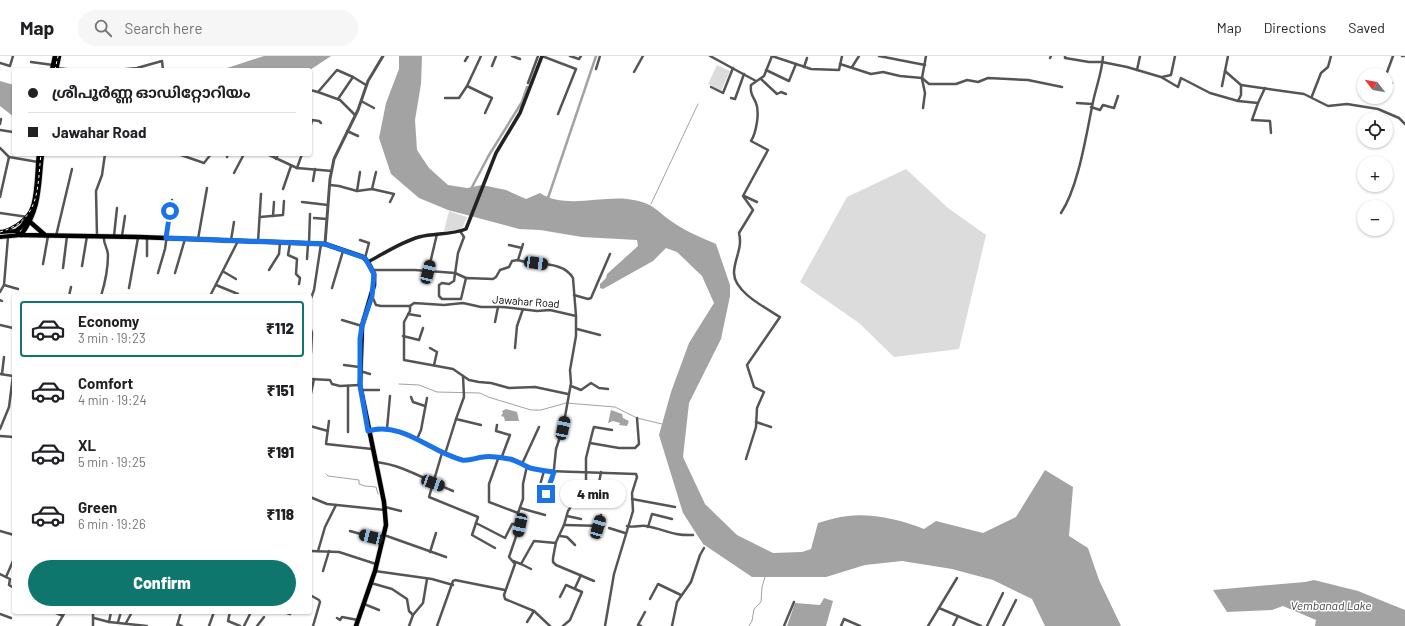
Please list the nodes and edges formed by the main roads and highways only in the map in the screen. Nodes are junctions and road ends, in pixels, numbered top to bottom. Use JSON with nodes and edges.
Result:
{"nodes":[{"id":1,"x":55,"y":56,"type":"edge"},
{"id":2,"x":59,"y":56,"type":"edge"},
{"id":3,"x":542,"y":56,"type":"edge"},
{"id":4,"x":54,"y":68,"type":"edge"},
{"id":5,"x":39,"y":156,"type":"edge"},
{"id":6,"x":42,"y":156,"type":"edge"},
{"id":7,"x":29,"y":220,"type":"junction"},
{"id":8,"x":0,"y":232,"type":"edge"},
{"id":9,"x":16,"y":232,"type":"junction"},
{"id":10,"x":21,"y":235,"type":"junction"},
{"id":11,"x":45,"y":235,"type":"junction"},
{"id":12,"x":0,"y":237,"type":"edge"},
{"id":13,"x":366,"y":260,"type":"junction"},
{"id":14,"x":356,"y":626,"type":"edge"}],
"edges":[{"from":1,"to":4,"type":"highway"},
{"from":2,"to":4,"type":"highway"},
{"from":3,"to":13,"type":"main road"},
{"from":5,"to":7,"type":"highway"},
{"from":6,"to":7,"type":"highway"},
{"from":7,"to":9,"type":"highway"},
{"from":7,"to":10,"type":"highway"},
{"from":7,"to":11,"type":"highway"},
{"from":8,"to":9,"type":"main road"},
{"from":9,"to":10,"type":"highway"},
{"from":10,"to":11,"type":"highway"},
{"from":10,"to":12,"type":"main road"},
{"from":11,"to":13,"type":"highway"},
{"from":13,"to":14,"type":"highway"}]}
